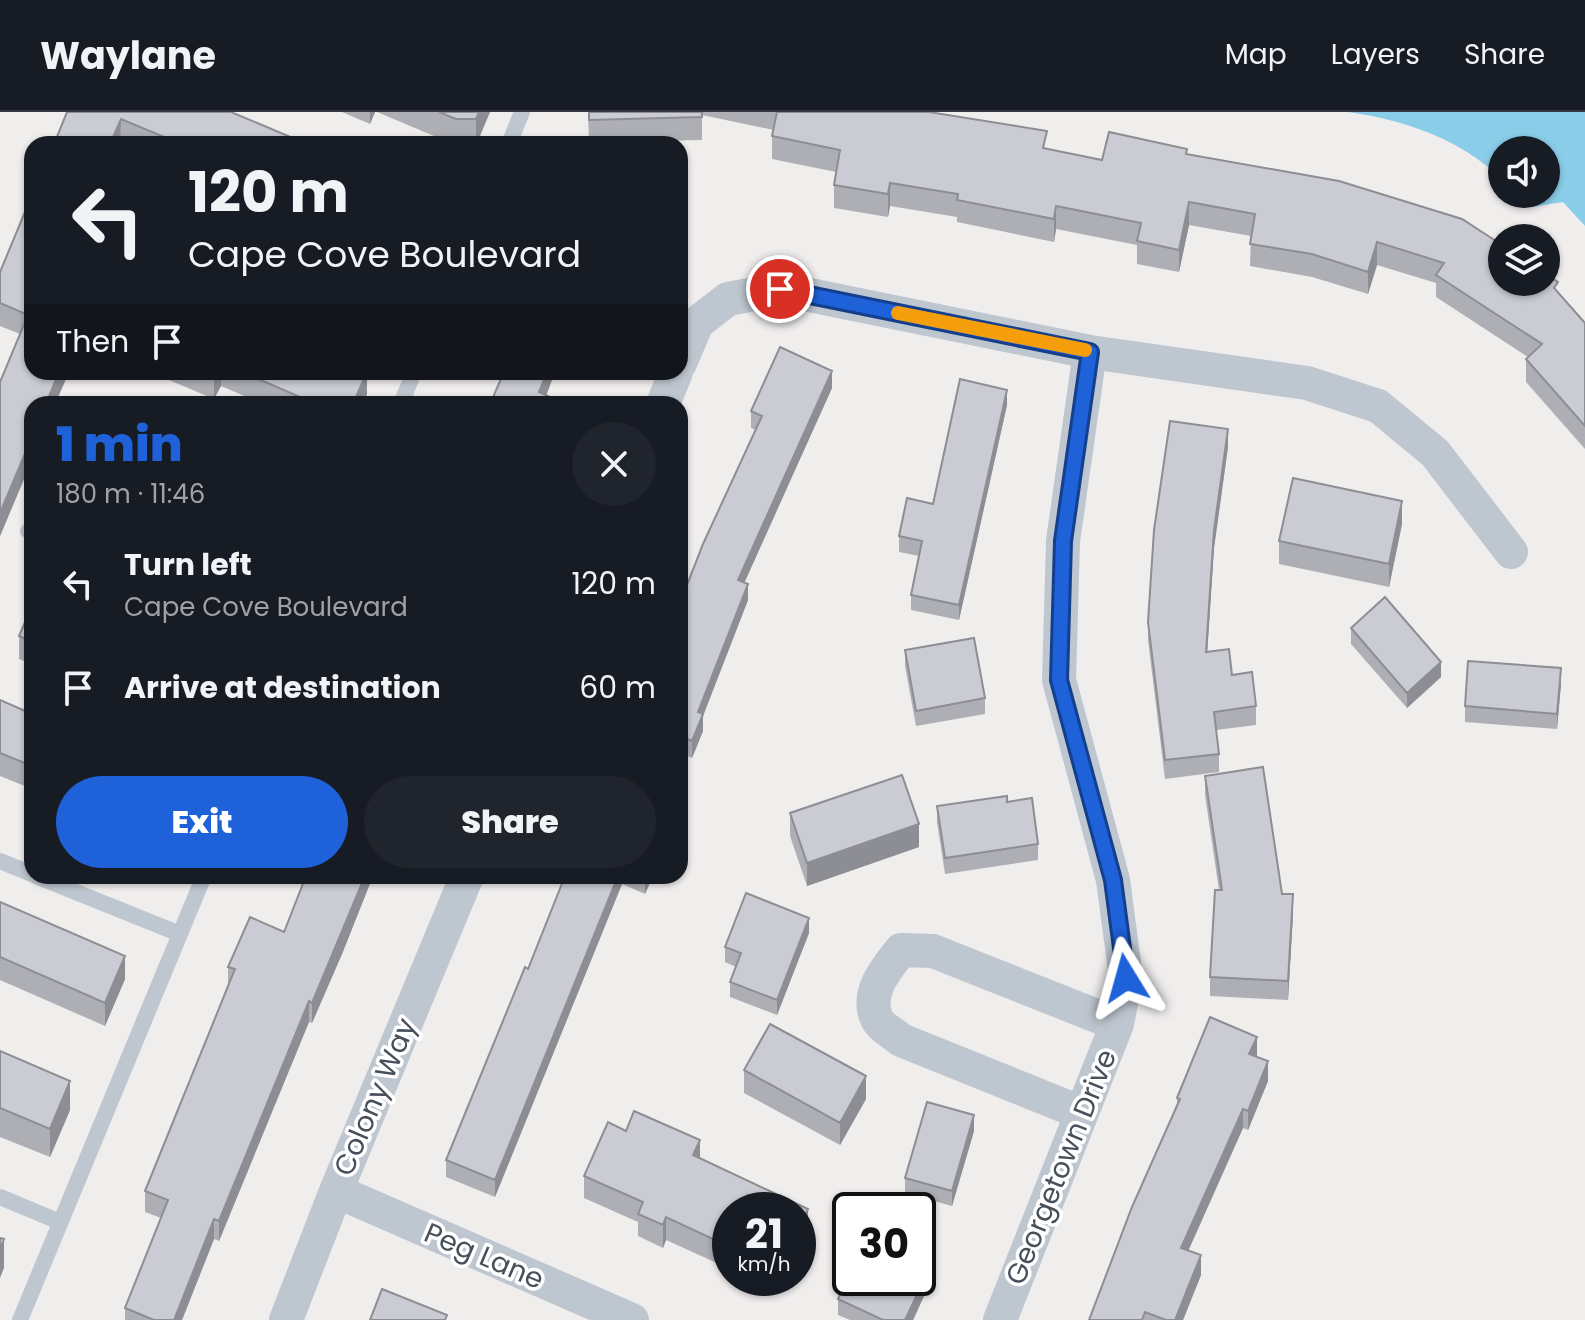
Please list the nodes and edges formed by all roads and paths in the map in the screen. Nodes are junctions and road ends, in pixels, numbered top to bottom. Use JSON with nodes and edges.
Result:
{"nodes":[{"id":1,"x":522,"y":112,"type":"edge"},
{"id":2,"x":512,"y":136,"type":"edge"},
{"id":3,"x":688,"y":344,"type":"edge"},
{"id":4,"x":1090,"y":352,"type":"junction"},
{"id":5,"x":1511,"y":552,"type":"dead end"},
{"id":6,"x":0,"y":861,"type":"edge"},
{"id":7,"x":24,"y":871,"type":"edge"},
{"id":8,"x":56,"y":884,"type":"edge"},
{"id":9,"x":201,"y":884,"type":"edge"},
{"id":10,"x":464,"y":884,"type":"edge"},
{"id":11,"x":180,"y":934,"type":"junction"},
{"id":12,"x":1117,"y":1024,"type":"junction"},
{"id":13,"x":1082,"y":1113,"type":"junction"},
{"id":14,"x":336,"y":1191,"type":"junction"},
{"id":15,"x":0,"y":1197,"type":"edge"},
{"id":16,"x":60,"y":1222,"type":"junction"},
{"id":17,"x":20,"y":1320,"type":"edge"},
{"id":18,"x":286,"y":1320,"type":"edge"},
{"id":19,"x":632,"y":1320,"type":"edge"},
{"id":20,"x":1000,"y":1320,"type":"edge"}],
"edges":[{"from":1,"to":2,"type":"lane"},
{"from":3,"to":4,"type":"street"},
{"from":4,"to":5,"type":"street"},
{"from":4,"to":12,"type":"street","name":"Georgetown Drive"},
{"from":6,"to":7,"type":"lane"},
{"from":8,"to":11,"type":"lane"},
{"from":9,"to":11,"type":"lane"},
{"from":10,"to":14,"type":"street","name":"Colony Way"},
{"from":11,"to":16,"type":"lane"},
{"from":12,"to":13,"type":"street","name":"Georgetown Drive"},
{"from":12,"to":13,"type":"street"},
{"from":13,"to":20,"type":"street","name":"Georgetown Drive"},
{"from":14,"to":18,"type":"street","name":"Colony Way"},
{"from":14,"to":19,"type":"street","name":"Peg Lane"},
{"from":15,"to":16,"type":"lane"},
{"from":16,"to":17,"type":"lane"}]}
